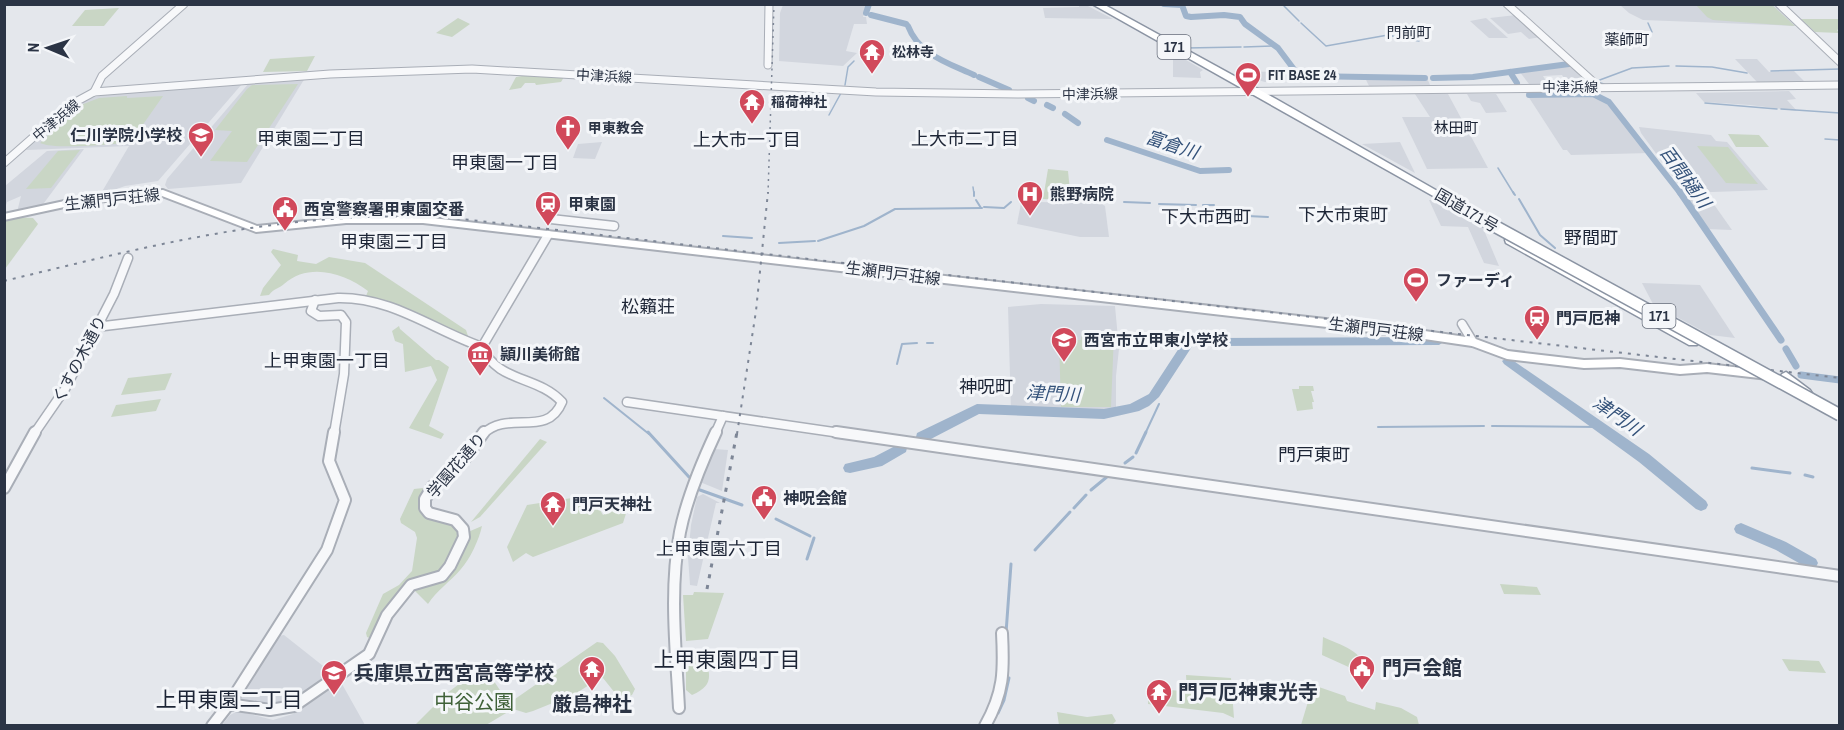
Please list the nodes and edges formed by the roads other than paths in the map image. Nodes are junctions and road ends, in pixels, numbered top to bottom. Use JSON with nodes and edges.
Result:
{"nodes":[{"id":1,"x":184,"y":4,"type":"edge"},
{"id":2,"x":769,"y":4,"type":"edge"},
{"id":3,"x":1096,"y":4,"type":"edge"},
{"id":4,"x":1507,"y":4,"type":"edge"},
{"id":5,"x":1779,"y":4,"type":"edge"},
{"id":6,"x":1839,"y":62,"type":"edge"},
{"id":7,"x":768,"y":65,"type":"dead end"},
{"id":8,"x":1839,"y":86,"type":"edge"},
{"id":9,"x":1599,"y":88,"type":"junction"},
{"id":10,"x":1254,"y":91,"type":"junction"},
{"id":11,"x":94,"y":92,"type":"junction"},
{"id":12,"x":4,"y":163,"type":"edge"},
{"id":13,"x":1444,"y":197,"type":"junction"},
{"id":14,"x":4,"y":217,"type":"edge"},
{"id":15,"x":550,"y":219,"type":"dead end"},
{"id":16,"x":614,"y":226,"type":"dead end"},
{"id":17,"x":548,"y":235,"type":"junction"},
{"id":18,"x":128,"y":258,"type":"dead end"},
{"id":19,"x":315,"y":300,"type":"junction"},
{"id":20,"x":1462,"y":324,"type":"dead end"},
{"id":21,"x":96,"y":327,"type":"junction"},
{"id":22,"x":1715,"y":340,"type":"dead end"},
{"id":23,"x":1473,"y":342,"type":"junction"},
{"id":24,"x":1693,"y":342,"type":"dead end"},
{"id":25,"x":482,"y":347,"type":"junction"},
{"id":26,"x":1786,"y":377,"type":"joint"},
{"id":27,"x":1818,"y":400,"type":"junction"},
{"id":28,"x":627,"y":402,"type":"dead end"},
{"id":29,"x":1839,"y":408,"type":"edge"},
{"id":30,"x":1839,"y":415,"type":"edge"},
{"id":31,"x":723,"y":416,"type":"junction"},
{"id":32,"x":1839,"y":421,"type":"edge"},
{"id":33,"x":4,"y":488,"type":"edge"},
{"id":34,"x":1839,"y":576,"type":"edge"},
{"id":35,"x":1002,"y":633,"type":"dead end"},
{"id":36,"x":229,"y":704,"type":"junction"},
{"id":37,"x":679,"y":708,"type":"dead end"},
{"id":38,"x":212,"y":726,"type":"edge"},
{"id":39,"x":985,"y":726,"type":"edge"}],
"edges":[{"from":1,"to":11,"type":"street"},
{"from":2,"to":7,"type":"street"},
{"from":3,"to":10,"type":"highway","name":"国道171号","number":"171"},
{"from":4,"to":9,"type":"street"},
{"from":5,"to":6,"type":"street"},
{"from":8,"to":9,"type":"street","name":"中津浜線"},
{"from":9,"to":10,"type":"street","name":"中津浜線"},
{"from":10,"to":11,"type":"street","name":"中津浜線"},
{"from":10,"to":13,"type":"highway","name":"国道171号","number":"171"},
{"from":11,"to":12,"type":"street","name":"中津浜線"},
{"from":13,"to":22,"type":"highway","number":"171"},
{"from":13,"to":24,"type":"highway","number":"171"},
{"from":13,"to":30,"type":"highway","name":"国道171号","number":"171","bridge":true},
{"from":14,"to":17,"type":"main road","name":"生瀬門戸荘線"},
{"from":15,"to":16,"type":"street"},
{"from":17,"to":23,"type":"main road","name":"生瀬門戸荘線"},
{"from":17,"to":25,"type":"street"},
{"from":18,"to":21,"type":"street","name":"くすの木通り"},
{"from":19,"to":21,"type":"street"},
{"from":19,"to":25,"type":"street"},
{"from":19,"to":36,"type":"street"},
{"from":20,"to":23,"type":"street"},
{"from":21,"to":33,"type":"street","name":"くすの木通り"},
{"from":23,"to":26,"type":"main road","name":"生瀬門戸荘線"},
{"from":25,"to":36,"type":"street","name":"学園花通り"},
{"from":26,"to":27,"type":"highway"},
{"from":27,"to":29,"type":"highway"},
{"from":27,"to":32,"type":"highway"},
{"from":28,"to":31,"type":"street"},
{"from":31,"to":34,"type":"street"},
{"from":31,"to":37,"type":"street"},
{"from":35,"to":39,"type":"street"},
{"from":36,"to":38,"type":"street"}]}
